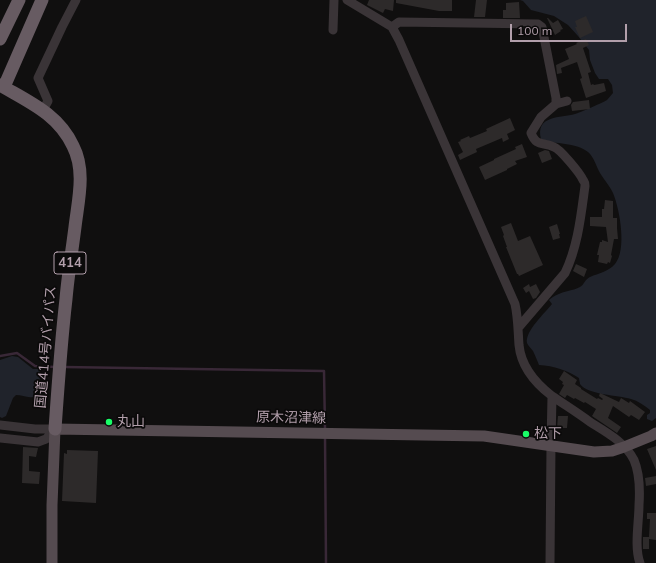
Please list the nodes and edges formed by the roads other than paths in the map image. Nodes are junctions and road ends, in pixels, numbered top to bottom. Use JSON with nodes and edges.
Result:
{"nodes":[{"id":1,"x":19,"y":0,"type":"edge"},
{"id":2,"x":42,"y":0,"type":"edge"},
{"id":3,"x":76,"y":0,"type":"edge"},
{"id":4,"x":334,"y":0,"type":"edge"},
{"id":5,"x":347,"y":0,"type":"edge"},
{"id":6,"x":392,"y":28,"type":"junction"},
{"id":7,"x":333,"y":30,"type":"dead end"},
{"id":8,"x":0,"y":39,"type":"edge"},
{"id":9,"x":557,"y":48,"type":"dead end"},
{"id":10,"x":547,"y":52,"type":"junction"},
{"id":11,"x":562,"y":76,"type":"dead end"},
{"id":12,"x":552,"y":78,"type":"junction"},
{"id":13,"x":2,"y":86,"type":"edge"},
{"id":14,"x":567,"y":101,"type":"dead end"},
{"id":15,"x":556,"y":104,"type":"junction"},
{"id":16,"x":43,"y":110,"type":"junction"},
{"id":17,"x":518,"y":328,"type":"junction"},
{"id":18,"x":552,"y":396,"type":"junction"},
{"id":19,"x":0,"y":425,"type":"edge"},
{"id":20,"x":55,"y":430,"type":"junction"},
{"id":21,"x":656,"y":433,"type":"edge"},
{"id":22,"x":0,"y":438,"type":"edge"},
{"id":23,"x":551,"y":446,"type":"junction"},
{"id":24,"x":624,"y":447,"type":"junction"},
{"id":25,"x":52,"y":563,"type":"edge"},
{"id":26,"x":550,"y":563,"type":"edge"},
{"id":27,"x":640,"y":563,"type":"edge"}],
"edges":[{"from":1,"to":8,"type":"highway"},
{"from":2,"to":13,"type":"highway","name":"国道414号バイパス","number":"414"},
{"from":3,"to":16,"type":"street"},
{"from":4,"to":7,"type":"street"},
{"from":5,"to":6,"type":"street"},
{"from":6,"to":10,"type":"street"},
{"from":6,"to":17,"type":"street"},
{"from":9,"to":10,"type":"street"},
{"from":10,"to":12,"type":"street"},
{"from":11,"to":12,"type":"street"},
{"from":12,"to":15,"type":"street"},
{"from":13,"to":16,"type":"highway","name":"国道414号バイパス","number":"414"},
{"from":14,"to":15,"type":"street"},
{"from":15,"to":17,"type":"street"},
{"from":16,"to":20,"type":"highway","name":"国道414号バイパス","number":"414"},
{"from":17,"to":18,"type":"street"},
{"from":18,"to":23,"type":"street"},
{"from":18,"to":24,"type":"street"},
{"from":19,"to":20,"type":"street"},
{"from":20,"to":22,"type":"street"},
{"from":20,"to":23,"type":"main road","name":"原木沼津線"},
{"from":20,"to":25,"type":"main road"},
{"from":21,"to":24,"type":"main road","name":"原木沼津線"},
{"from":23,"to":24,"type":"main road","name":"原木沼津線"},
{"from":23,"to":26,"type":"street"},
{"from":24,"to":27,"type":"street"}]}
